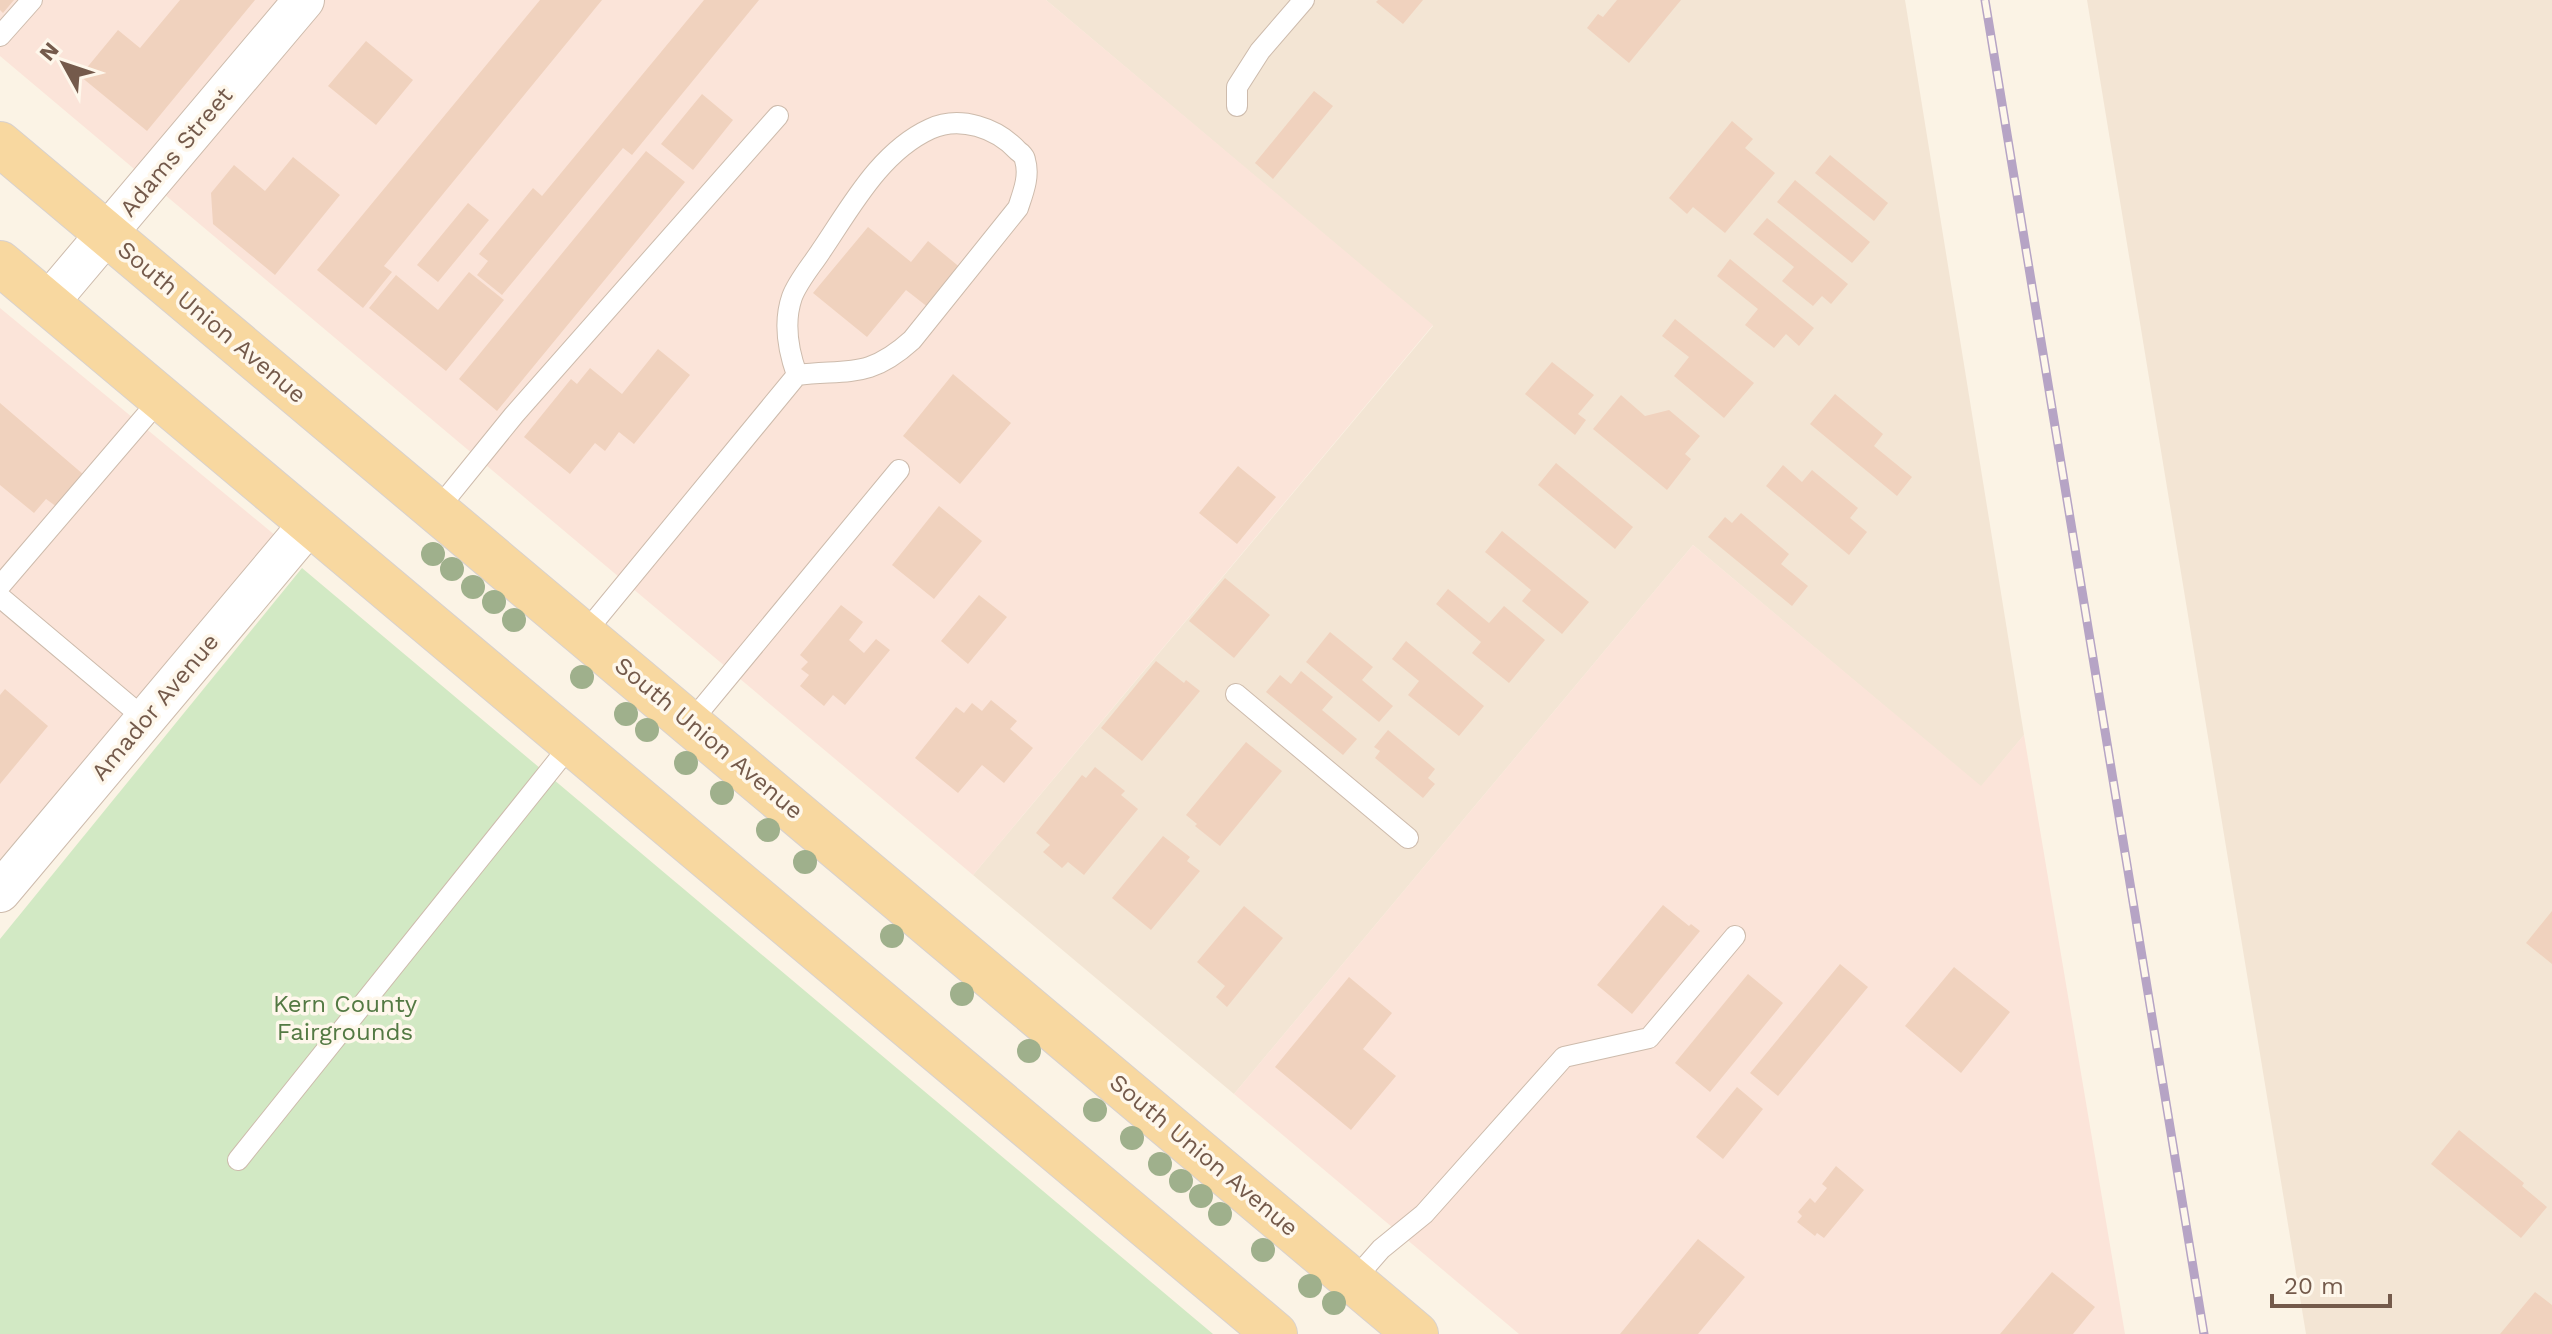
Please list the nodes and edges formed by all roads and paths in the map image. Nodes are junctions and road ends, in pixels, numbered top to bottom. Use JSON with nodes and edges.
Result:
{"nodes":[{"id":1,"x":32,"y":0,"type":"edge"},
{"id":2,"x":304,"y":0,"type":"edge"},
{"id":3,"x":1304,"y":0,"type":"edge"},
{"id":4,"x":0,"y":36,"type":"edge"},
{"id":5,"x":1237,"y":106,"type":"dead end"},
{"id":6,"x":778,"y":116,"type":"dead end"},
{"id":7,"x":0,"y":144,"type":"edge"},
{"id":8,"x":106,"y":233,"type":"junction"},
{"id":9,"x":0,"y":263,"type":"edge"},
{"id":10,"x":48,"y":303,"type":"junction"},
{"id":11,"x":797,"y":375,"type":"junction"},
{"id":12,"x":161,"y":398,"type":"junction"},
{"id":13,"x":899,"y":470,"type":"dead end"},
{"id":14,"x":437,"y":510,"type":"junction"},
{"id":15,"x":310,"y":523,"type":"junction"},
{"id":16,"x":0,"y":586,"type":"edge"},
{"id":17,"x":0,"y":597,"type":"edge"},
{"id":18,"x":584,"y":634,"type":"junction"},
{"id":19,"x":1236,"y":694,"type":"dead end"},
{"id":20,"x":145,"y":719,"type":"junction"},
{"id":21,"x":690,"y":723,"type":"junction"},
{"id":22,"x":572,"y":743,"type":"junction"},
{"id":23,"x":1408,"y":838,"type":"dead end"},
{"id":24,"x":0,"y":892,"type":"edge"},
{"id":25,"x":1735,"y":936,"type":"dead end"},
{"id":26,"x":238,"y":1160,"type":"dead end"},
{"id":27,"x":1353,"y":1281,"type":"junction"},
{"id":28,"x":1275,"y":1334,"type":"edge"},
{"id":29,"x":1416,"y":1334,"type":"edge"}],
"edges":[{"from":1,"to":4,"type":"lane"},
{"from":2,"to":8,"type":"street","name":"Adams Street"},
{"from":3,"to":5,"type":"lane"},
{"from":6,"to":14,"type":"lane"},
{"from":7,"to":8,"type":"main road","name":"South Union Avenue"},
{"from":8,"to":10,"type":"street","name":"Adams Street"},
{"from":8,"to":14,"type":"main road","name":"South Union Avenue"},
{"from":9,"to":10,"type":"main road"},
{"from":10,"to":12,"type":"main road"},
{"from":11,"to":11,"type":"lane"},
{"from":11,"to":18,"type":"lane"},
{"from":12,"to":15,"type":"main road"},
{"from":12,"to":16,"type":"lane"},
{"from":13,"to":21,"type":"lane"},
{"from":14,"to":18,"type":"main road","name":"South Union Avenue"},
{"from":15,"to":20,"type":"street","name":"Amador Avenue"},
{"from":15,"to":22,"type":"main road"},
{"from":17,"to":20,"type":"lane"},
{"from":18,"to":21,"type":"main road","name":"South Union Avenue"},
{"from":19,"to":23,"type":"lane"},
{"from":20,"to":24,"type":"street","name":"Amador Avenue"},
{"from":21,"to":27,"type":"main road","name":"South Union Avenue"},
{"from":22,"to":26,"type":"lane"},
{"from":22,"to":28,"type":"main road"},
{"from":25,"to":27,"type":"lane"},
{"from":27,"to":29,"type":"main road","name":"South Union Avenue"}]}
